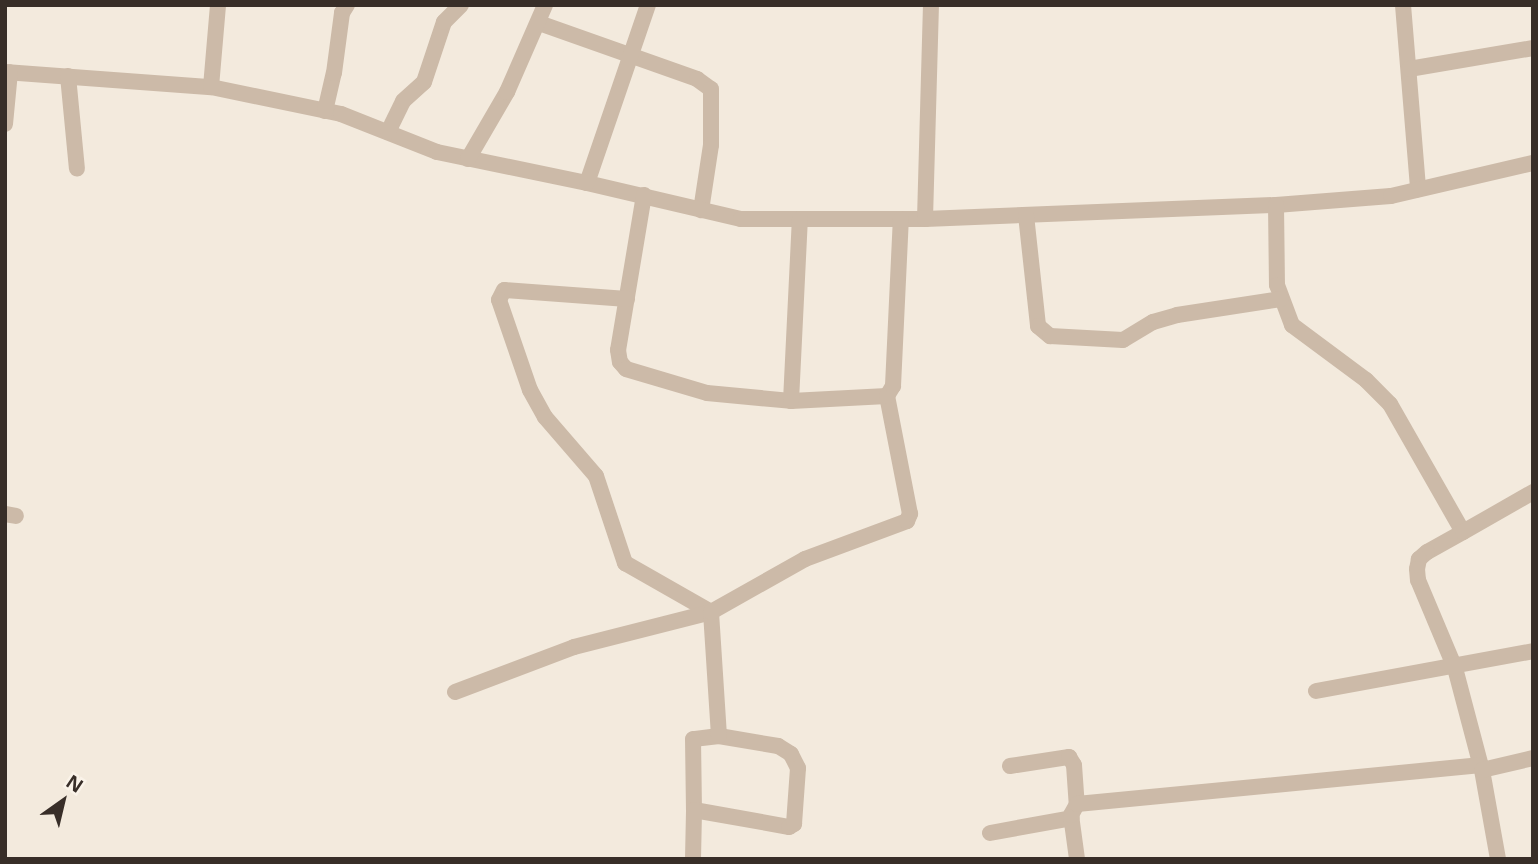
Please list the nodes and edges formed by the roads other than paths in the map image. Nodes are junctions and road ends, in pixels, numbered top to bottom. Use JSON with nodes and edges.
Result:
{"nodes":[{"id":1,"x":218,"y":5,"type":"edge"},
{"id":2,"x":347,"y":5,"type":"edge"},
{"id":3,"x":461,"y":5,"type":"edge"},
{"id":4,"x":545,"y":5,"type":"edge"},
{"id":5,"x":648,"y":5,"type":"edge"},
{"id":6,"x":931,"y":5,"type":"edge"},
{"id":7,"x":1403,"y":5,"type":"edge"},
{"id":8,"x":539,"y":23,"type":"junction"},
{"id":9,"x":1533,"y":48,"type":"edge"},
{"id":10,"x":630,"y":57,"type":"junction"},
{"id":11,"x":1409,"y":69,"type":"junction"},
{"id":12,"x":8,"y":72,"type":"edge"},
{"id":13,"x":68,"y":76,"type":"junction"},
{"id":14,"x":211,"y":88,"type":"junction"},
{"id":15,"x":325,"y":111,"type":"junction"},
{"id":16,"x":5,"y":124,"type":"edge"},
{"id":17,"x":388,"y":132,"type":"junction"},
{"id":18,"x":468,"y":159,"type":"junction"},
{"id":19,"x":1533,"y":163,"type":"edge"},
{"id":20,"x":78,"y":169,"type":"dead end"},
{"id":21,"x":587,"y":183,"type":"junction"},
{"id":22,"x":1418,"y":189,"type":"junction"},
{"id":23,"x":644,"y":195,"type":"junction"},
{"id":24,"x":1276,"y":205,"type":"junction"},
{"id":25,"x":701,"y":210,"type":"junction"},
{"id":26,"x":1026,"y":215,"type":"junction"},
{"id":27,"x":800,"y":219,"type":"junction"},
{"id":28,"x":901,"y":219,"type":"junction"},
{"id":29,"x":925,"y":219,"type":"junction"},
{"id":30,"x":626,"y":299,"type":"junction"},
{"id":31,"x":1281,"y":299,"type":"junction"},
{"id":32,"x":887,"y":396,"type":"junction"},
{"id":33,"x":791,"y":401,"type":"junction"},
{"id":34,"x":1533,"y":492,"type":"edge"},
{"id":35,"x":1463,"y":532,"type":"junction"},
{"id":36,"x":711,"y":612,"type":"junction"},
{"id":37,"x":1533,"y":651,"type":"edge"},
{"id":38,"x":1455,"y":668,"type":"junction"},
{"id":39,"x":1316,"y":691,"type":"dead end"},
{"id":40,"x":454,"y":692,"type":"dead end"},
{"id":41,"x":719,"y":736,"type":"junction"},
{"id":42,"x":1533,"y":758,"type":"edge"},
{"id":43,"x":1010,"y":766,"type":"dead end"},
{"id":44,"x":1481,"y":768,"type":"junction"},
{"id":45,"x":694,"y":810,"type":"junction"},
{"id":46,"x":1074,"y":811,"type":"junction"},
{"id":47,"x":990,"y":834,"type":"dead end"},
{"id":48,"x":693,"y":859,"type":"edge"},
{"id":49,"x":1077,"y":859,"type":"edge"},
{"id":50,"x":1498,"y":859,"type":"edge"}],
"edges":[{"from":1,"to":14,"type":"street"},
{"from":2,"to":15,"type":"street"},
{"from":3,"to":17,"type":"street"},
{"from":4,"to":8,"type":"street"},
{"from":5,"to":10,"type":"street"},
{"from":6,"to":29,"type":"street"},
{"from":7,"to":11,"type":"street"},
{"from":8,"to":10,"type":"street"},
{"from":8,"to":18,"type":"street"},
{"from":9,"to":11,"type":"street"},
{"from":10,"to":21,"type":"street"},
{"from":10,"to":25,"type":"street"},
{"from":11,"to":22,"type":"street"},
{"from":12,"to":13,"type":"street"},
{"from":12,"to":16,"type":"street"},
{"from":13,"to":14,"type":"street"},
{"from":13,"to":20,"type":"street"},
{"from":14,"to":15,"type":"street"},
{"from":15,"to":17,"type":"street"},
{"from":17,"to":18,"type":"street"},
{"from":18,"to":21,"type":"street"},
{"from":19,"to":22,"type":"street"},
{"from":21,"to":23,"type":"street"},
{"from":22,"to":24,"type":"street"},
{"from":23,"to":25,"type":"street"},
{"from":23,"to":30,"type":"street"},
{"from":24,"to":26,"type":"street"},
{"from":24,"to":31,"type":"street"},
{"from":25,"to":27,"type":"street"},
{"from":26,"to":29,"type":"street"},
{"from":26,"to":31,"type":"street"},
{"from":27,"to":28,"type":"street"},
{"from":27,"to":33,"type":"street"},
{"from":28,"to":29,"type":"street"},
{"from":28,"to":32,"type":"street"},
{"from":30,"to":33,"type":"street"},
{"from":30,"to":36,"type":"street"},
{"from":31,"to":35,"type":"street"},
{"from":32,"to":33,"type":"street"},
{"from":32,"to":36,"type":"street"},
{"from":34,"to":35,"type":"street"},
{"from":35,"to":38,"type":"street"},
{"from":36,"to":40,"type":"street"},
{"from":36,"to":41,"type":"street"},
{"from":37,"to":38,"type":"street"},
{"from":38,"to":39,"type":"street"},
{"from":38,"to":44,"type":"street"},
{"from":41,"to":45,"type":"street"},
{"from":41,"to":45,"type":"street"},
{"from":42,"to":44,"type":"street"},
{"from":43,"to":46,"type":"street"},
{"from":44,"to":46,"type":"street"},
{"from":44,"to":50,"type":"street"},
{"from":45,"to":48,"type":"street"},
{"from":46,"to":47,"type":"street"},
{"from":46,"to":49,"type":"street"}]}
